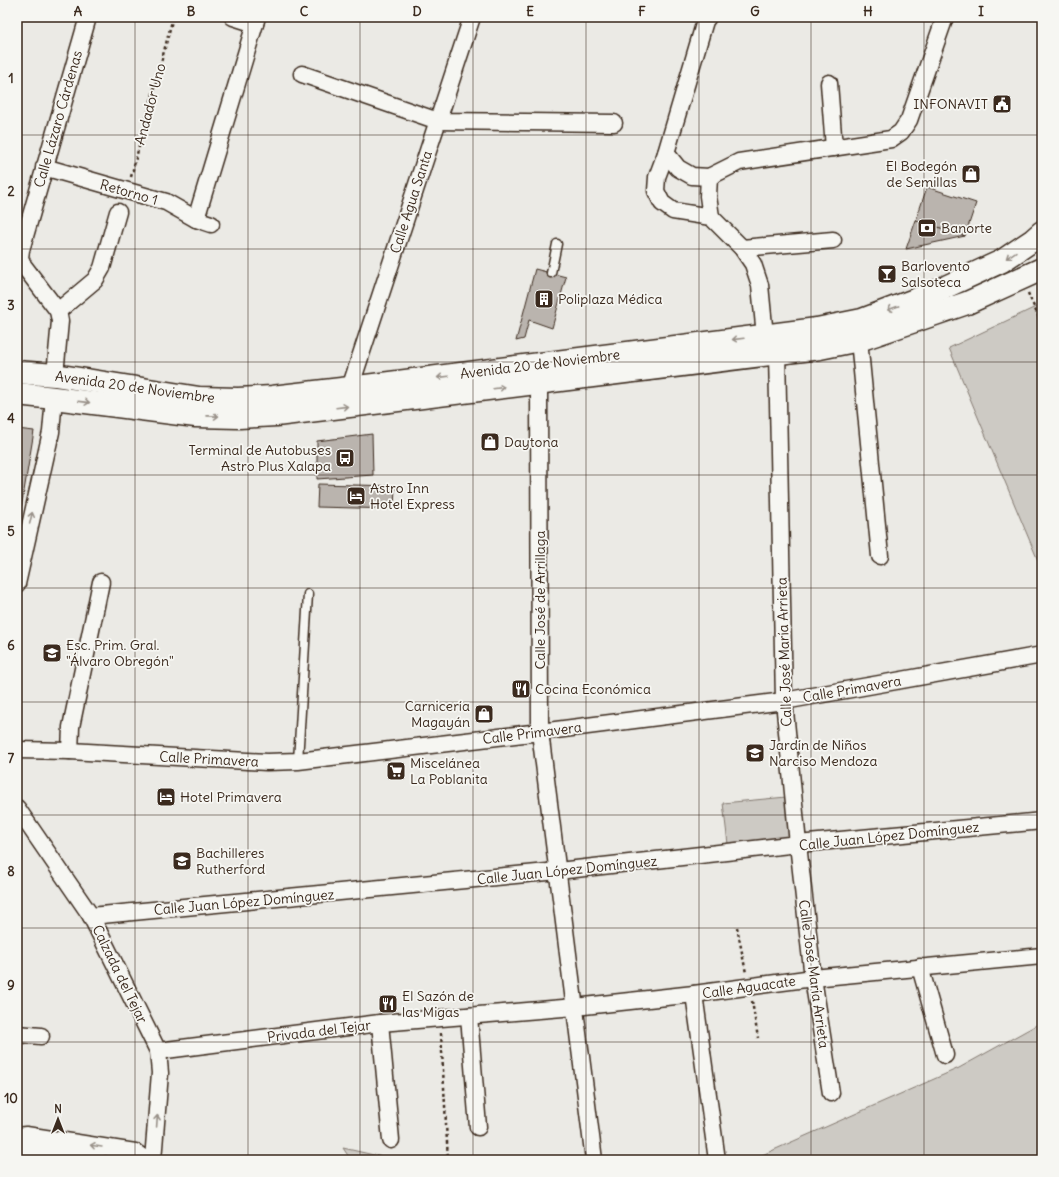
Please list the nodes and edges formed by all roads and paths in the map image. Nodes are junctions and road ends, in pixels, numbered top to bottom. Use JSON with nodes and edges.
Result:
{"nodes":[{"id":1,"x":88,"y":17,"type":"edge"},
{"id":2,"x":173,"y":17,"type":"edge"},
{"id":3,"x":233,"y":17,"type":"edge"},
{"id":4,"x":472,"y":17,"type":"edge"},
{"id":5,"x":708,"y":17,"type":"edge"},
{"id":6,"x":945,"y":17,"type":"edge"},
{"id":7,"x":256,"y":21,"type":"edge"},
{"id":8,"x":302,"y":74,"type":"dead end"},
{"id":9,"x":829,"y":83,"type":"dead end"},
{"id":10,"x":438,"y":121,"type":"junction"},
{"id":11,"x":614,"y":124,"type":"dead end"},
{"id":12,"x":834,"y":148,"type":"junction"},
{"id":13,"x":666,"y":153,"type":"junction"},
{"id":14,"x":44,"y":167,"type":"junction"},
{"id":15,"x":709,"y":177,"type":"junction"},
{"id":16,"x":127,"y":191,"type":"junction"},
{"id":17,"x":118,"y":212,"type":"dead end"},
{"id":18,"x":711,"y":217,"type":"junction"},
{"id":19,"x":1042,"y":232,"type":"edge"},
{"id":20,"x":833,"y":240,"type":"dead end"},
{"id":21,"x":557,"y":244,"type":"dead end"},
{"id":22,"x":742,"y":248,"type":"junction"},
{"id":23,"x":1042,"y":269,"type":"edge"},
{"id":24,"x":551,"y":273,"type":"dead end"},
{"id":25,"x":1022,"y":278,"type":"junction"},
{"id":26,"x":58,"y":311,"type":"junction"},
{"id":27,"x":1042,"y":325,"type":"edge"},
{"id":28,"x":859,"y":340,"type":"junction"},
{"id":29,"x":771,"y":344,"type":"junction"},
{"id":30,"x":17,"y":372,"type":"edge"},
{"id":31,"x":55,"y":375,"type":"junction"},
{"id":32,"x":539,"y":383,"type":"junction"},
{"id":33,"x":350,"y":388,"type":"junction"},
{"id":34,"x":17,"y":394,"type":"edge"},
{"id":35,"x":54,"y":398,"type":"junction"},
{"id":36,"x":880,"y":556,"type":"dead end"},
{"id":37,"x":101,"y":582,"type":"dead end"},
{"id":38,"x":17,"y":584,"type":"edge"},
{"id":39,"x":308,"y":594,"type":"dead end"},
{"id":40,"x":1042,"y":655,"type":"edge"},
{"id":41,"x":784,"y":701,"type":"junction"},
{"id":42,"x":540,"y":732,"type":"junction"},
{"id":43,"x":17,"y":750,"type":"edge"},
{"id":44,"x":70,"y":751,"type":"junction"},
{"id":45,"x":298,"y":761,"type":"junction"},
{"id":46,"x":17,"y":808,"type":"edge"},
{"id":47,"x":1042,"y":821,"type":"edge"},
{"id":48,"x":798,"y":844,"type":"junction"},
{"id":49,"x":558,"y":872,"type":"junction"},
{"id":50,"x":91,"y":916,"type":"junction"},
{"id":51,"x":1042,"y":956,"type":"edge"},
{"id":52,"x":920,"y":967,"type":"junction"},
{"id":53,"x":813,"y":978,"type":"junction"},
{"id":54,"x":694,"y":994,"type":"junction"},
{"id":55,"x":575,"y":1007,"type":"junction"},
{"id":56,"x":469,"y":1016,"type":"junction"},
{"id":57,"x":440,"y":1018,"type":"junction"},
{"id":58,"x":380,"y":1023,"type":"junction"},
{"id":59,"x":17,"y":1034,"type":"edge"},
{"id":60,"x":41,"y":1036,"type":"dead end"},
{"id":61,"x":158,"y":1051,"type":"junction"},
{"id":62,"x":945,"y":1055,"type":"dead end"},
{"id":63,"x":832,"y":1093,"type":"dead end"},
{"id":64,"x":478,"y":1127,"type":"dead end"},
{"id":65,"x":17,"y":1136,"type":"edge"},
{"id":66,"x":391,"y":1140,"type":"dead end"},
{"id":67,"x":17,"y":1145,"type":"edge"},
{"id":68,"x":98,"y":1160,"type":"edge"},
{"id":69,"x":146,"y":1160,"type":"edge"},
{"id":70,"x":154,"y":1160,"type":"edge"},
{"id":71,"x":448,"y":1160,"type":"edge"},
{"id":72,"x":594,"y":1160,"type":"edge"},
{"id":73,"x":717,"y":1160,"type":"edge"}],
"edges":[{"from":1,"to":14,"type":"street","name":"Calle Lázaro Cárdenas"},
{"from":2,"to":16,"type":"path","name":"Andador Uno"},
{"from":3,"to":7,"type":"street"},
{"from":4,"to":10,"type":"street","name":"Calle Agua Santa"},
{"from":5,"to":13,"type":"street"},
{"from":6,"to":12,"type":"street"},
{"from":7,"to":16,"type":"street","name":"Retorno 1"},
{"from":8,"to":10,"type":"street"},
{"from":9,"to":12,"type":"street"},
{"from":10,"to":11,"type":"street"},
{"from":10,"to":33,"type":"street","name":"Calle Agua Santa"},
{"from":12,"to":15,"type":"street"},
{"from":13,"to":15,"type":"street"},
{"from":13,"to":18,"type":"street"},
{"from":14,"to":16,"type":"street","name":"Retorno 1"},
{"from":14,"to":26,"type":"street","name":"Calle Lázaro Cárdenas"},
{"from":15,"to":18,"type":"street"},
{"from":17,"to":26,"type":"street"},
{"from":18,"to":22,"type":"street","name":"Calle José María Arrieta"},
{"from":19,"to":29,"type":"main road","name":"Avenida 20 de Noviembre","one_way":true},
{"from":20,"to":22,"type":"street"},
{"from":21,"to":24,"type":"lane"},
{"from":22,"to":29,"type":"street","name":"Calle José María Arrieta"},
{"from":23,"to":25,"type":"main road","name":"Avenida 20 de Noviembre"},
{"from":25,"to":27,"type":"path"},
{"from":25,"to":28,"type":"main road","name":"Avenida 20 de Noviembre"},
{"from":26,"to":31,"type":"street"},
{"from":28,"to":29,"type":"main road","name":"Avenida 20 de Noviembre"},
{"from":28,"to":36,"type":"street"},
{"from":29,"to":32,"type":"main road","name":"Avenida 20 de Noviembre"},
{"from":29,"to":33,"type":"main road","name":"Avenida 20 de Noviembre","one_way":true},
{"from":29,"to":41,"type":"street","name":"Calle José María Arrieta"},
{"from":30,"to":31,"type":"main road","name":"Avenida 20 de Noviembre"},
{"from":31,"to":33,"type":"main road","name":"Avenida 20 de Noviembre"},
{"from":35,"to":32,"type":"main road","name":"Avenida 20 de Noviembre","one_way":true},
{"from":32,"to":42,"type":"street","name":"Calle José de Arrillaga"},
{"from":34,"to":35,"type":"main road","name":"Avenida 20 de Noviembre"},
{"from":38,"to":35,"type":"street","one_way":true},
{"from":37,"to":44,"type":"street"},
{"from":39,"to":45,"type":"lane"},
{"from":40,"to":41,"type":"street","name":"Calle Primavera"},
{"from":41,"to":42,"type":"street","name":"Calle Primavera"},
{"from":41,"to":48,"type":"street","name":"Calle José María Arrieta"},
{"from":42,"to":45,"type":"street","name":"Calle Primavera"},
{"from":42,"to":49,"type":"street","name":"Calle José de Arrillaga"},
{"from":43,"to":44,"type":"street","name":"Calle Primavera"},
{"from":44,"to":45,"type":"street","name":"Calle Primavera"},
{"from":46,"to":50,"type":"street","name":"Calzada del Tejar"},
{"from":47,"to":48,"type":"street","name":"Calle Juan López Domínguez"},
{"from":48,"to":49,"type":"street","name":"Calle Juan López Domínguez"},
{"from":48,"to":53,"type":"street","name":"Calle José María Arrieta"},
{"from":49,"to":50,"type":"street","name":"Calle Juan López Domínguez"},
{"from":49,"to":55,"type":"street","name":"Calle José de Arrillaga"},
{"from":50,"to":61,"type":"street","name":"Calzada del Tejar"},
{"from":51,"to":52,"type":"street","name":"Calle Aguacate"},
{"from":52,"to":53,"type":"street","name":"Calle Aguacate"},
{"from":52,"to":62,"type":"street"},
{"from":53,"to":54,"type":"street","name":"Calle Aguacate"},
{"from":53,"to":63,"type":"street","name":"Calle José María Arrieta"},
{"from":54,"to":55,"type":"street","name":"Calle Aguacate"},
{"from":54,"to":73,"type":"street"},
{"from":55,"to":56,"type":"street","name":"Privada del Tejar"},
{"from":55,"to":72,"type":"street","name":"Calle José de Arrillaga"},
{"from":56,"to":57,"type":"street","name":"Privada del Tejar"},
{"from":56,"to":64,"type":"street"},
{"from":57,"to":58,"type":"street","name":"Privada del Tejar"},
{"from":57,"to":71,"type":"path"},
{"from":58,"to":61,"type":"street","name":"Privada del Tejar"},
{"from":58,"to":66,"type":"street"},
{"from":59,"to":60,"type":"street"},
{"from":70,"to":61,"type":"street","name":"Calzada del Tejar","one_way":true},
{"from":69,"to":65,"type":"street","one_way":true},
{"from":67,"to":68,"type":"street"}]}
